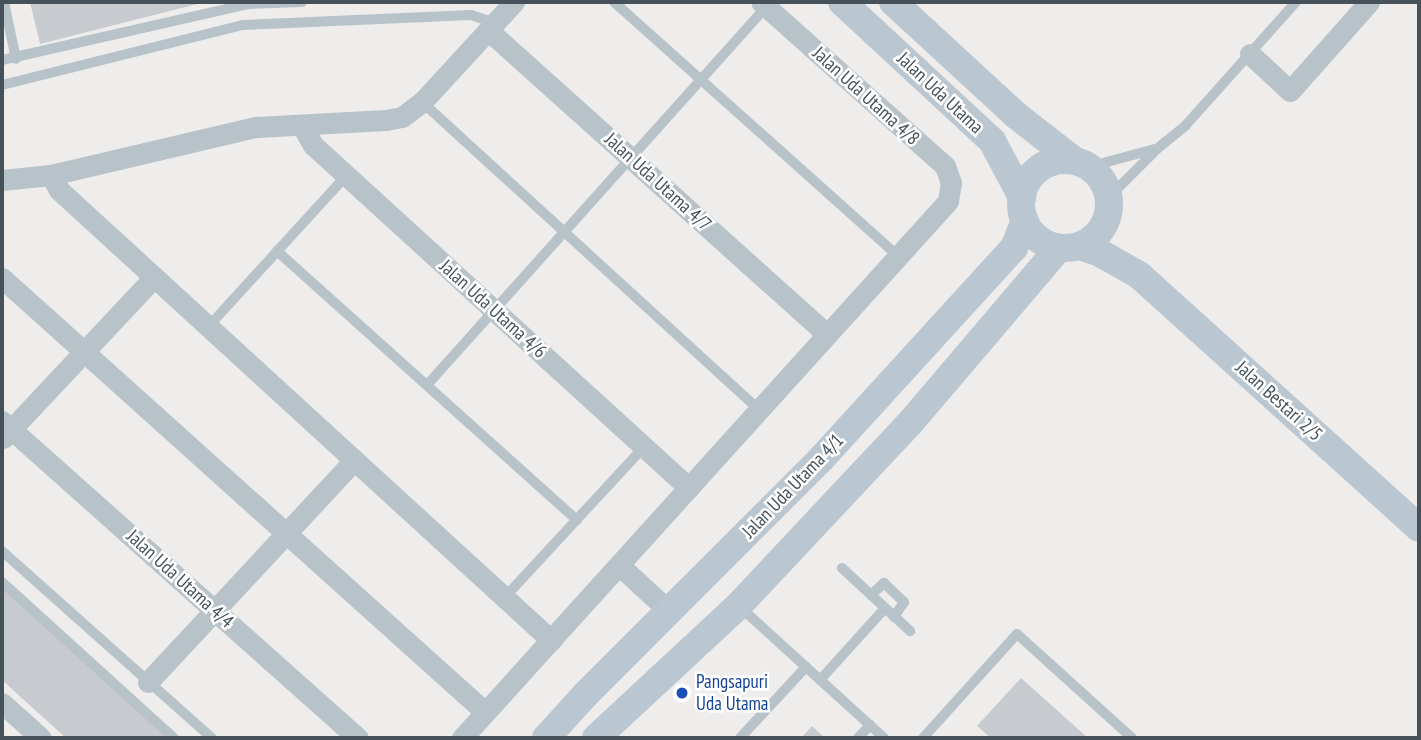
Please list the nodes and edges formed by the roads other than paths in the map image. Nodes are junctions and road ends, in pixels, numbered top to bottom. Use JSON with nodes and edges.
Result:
{"nodes":[{"id":1,"x":4,"y":2,"type":"edge"},
{"id":2,"x":302,"y":2,"type":"edge"},
{"id":3,"x":514,"y":2,"type":"edge"},
{"id":4,"x":614,"y":2,"type":"edge"},
{"id":5,"x":842,"y":2,"type":"edge"},
{"id":6,"x":893,"y":2,"type":"edge"},
{"id":7,"x":1296,"y":2,"type":"edge"},
{"id":8,"x":1369,"y":2,"type":"edge"},
{"id":9,"x":248,"y":3,"type":"edge"},
{"id":10,"x":764,"y":4,"type":"edge"},
{"id":11,"x":492,"y":27,"type":"junction"},
{"id":12,"x":1250,"y":54,"type":"junction"},
{"id":13,"x":16,"y":59,"type":"junction"},
{"id":14,"x":2,"y":60,"type":"edge"},
{"id":15,"x":701,"y":80,"type":"junction"},
{"id":16,"x":2,"y":85,"type":"edge"},
{"id":17,"x":422,"y":102,"type":"junction"},
{"id":18,"x":302,"y":126,"type":"junction"},
{"id":19,"x":1158,"y":148,"type":"junction"},
{"id":20,"x":631,"y":158,"type":"junction"},
{"id":21,"x":1082,"y":164,"type":"junction"},
{"id":22,"x":51,"y":175,"type":"junction"},
{"id":23,"x":346,"y":175,"type":"junction"},
{"id":24,"x":2,"y":180,"type":"edge"},
{"id":25,"x":1108,"y":207,"type":"junction"},
{"id":26,"x":1023,"y":209,"type":"junction"},
{"id":27,"x":565,"y":232,"type":"junction"},
{"id":28,"x":1069,"y":247,"type":"junction"},
{"id":29,"x":277,"y":251,"type":"junction"},
{"id":30,"x":898,"y":256,"type":"junction"},
{"id":31,"x":1139,"y":275,"type":"junction"},
{"id":32,"x":154,"y":277,"type":"junction"},
{"id":33,"x":2,"y":278,"type":"edge"},
{"id":34,"x":494,"y":310,"type":"junction"},
{"id":35,"x":208,"y":327,"type":"junction"},
{"id":36,"x":827,"y":334,"type":"junction"},
{"id":37,"x":84,"y":352,"type":"junction"},
{"id":38,"x":427,"y":385,"type":"junction"},
{"id":39,"x":759,"y":410,"type":"junction"},
{"id":40,"x":5,"y":430,"type":"edge"},
{"id":41,"x":644,"y":447,"type":"junction"},
{"id":42,"x":354,"y":460,"type":"junction"},
{"id":43,"x":689,"y":488,"type":"junction"},
{"id":44,"x":577,"y":520,"type":"junction"},
{"id":45,"x":1419,"y":528,"type":"edge"},
{"id":46,"x":285,"y":533,"type":"junction"},
{"id":47,"x":2,"y":551,"type":"edge"},
{"id":48,"x":619,"y":565,"type":"junction"},
{"id":49,"x":842,"y":568,"type":"dead end"},
{"id":50,"x":2,"y":582,"type":"edge"},
{"id":51,"x":871,"y":596,"type":"junction"},
{"id":52,"x":505,"y":597,"type":"junction"},
{"id":53,"x":739,"y":605,"type":"junction"},
{"id":54,"x":885,"y":608,"type":"junction"},
{"id":55,"x":214,"y":610,"type":"junction"},
{"id":56,"x":670,"y":611,"type":"junction"},
{"id":57,"x":894,"y":617,"type":"junction"},
{"id":58,"x":910,"y":631,"type":"dead end"},
{"id":59,"x":551,"y":640,"type":"junction"},
{"id":60,"x":806,"y":667,"type":"junction"},
{"id":61,"x":820,"y":680,"type":"junction"},
{"id":62,"x":148,"y":682,"type":"junction"},
{"id":63,"x":2,"y":703,"type":"edge"},
{"id":64,"x":485,"y":712,"type":"junction"},
{"id":65,"x":870,"y":725,"type":"junction"},
{"id":66,"x":41,"y":738,"type":"edge"},
{"id":67,"x":174,"y":738,"type":"edge"},
{"id":68,"x":212,"y":738,"type":"edge"},
{"id":69,"x":358,"y":738,"type":"edge"},
{"id":70,"x":462,"y":738,"type":"edge"},
{"id":71,"x":545,"y":738,"type":"edge"},
{"id":72,"x":596,"y":738,"type":"edge"},
{"id":73,"x":740,"y":738,"type":"edge"},
{"id":74,"x":858,"y":738,"type":"edge"},
{"id":75,"x":884,"y":738,"type":"edge"},
{"id":76,"x":923,"y":738,"type":"edge"},
{"id":77,"x":1132,"y":738,"type":"edge"}],
"edges":[{"from":1,"to":13,"type":"lane"},
{"from":2,"to":9,"type":"lane"},
{"from":3,"to":11,"type":"street"},
{"from":4,"to":15,"type":"lane"},
{"from":5,"to":26,"type":"street","name":"Jalan Uda Utama"},
{"from":6,"to":21,"type":"street","name":"Jalan Uda Utama"},
{"from":7,"to":12,"type":"lane"},
{"from":8,"to":12,"type":"street"},
{"from":9,"to":13,"type":"lane"},
{"from":10,"to":15,"type":"lane"},
{"from":10,"to":30,"type":"street","name":"Jalan Uda Utama 4/8"},
{"from":11,"to":16,"type":"lane"},
{"from":11,"to":17,"type":"street"},
{"from":11,"to":20,"type":"street","name":"Jalan Uda Utama 4/7"},
{"from":12,"to":19,"type":"lane"},
{"from":13,"to":14,"type":"lane"},
{"from":15,"to":20,"type":"lane"},
{"from":15,"to":30,"type":"lane"},
{"from":17,"to":18,"type":"street"},
{"from":17,"to":27,"type":"lane"},
{"from":18,"to":22,"type":"street"},
{"from":18,"to":23,"type":"street","name":"Jalan Uda Utama 4/6"},
{"from":19,"to":21,"type":"lane"},
{"from":19,"to":25,"type":"lane"},
{"from":20,"to":27,"type":"lane"},
{"from":20,"to":36,"type":"street","name":"Jalan Uda Utama 4/7"},
{"from":21,"to":25,"type":"street"},
{"from":21,"to":26,"type":"street"},
{"from":22,"to":24,"type":"street"},
{"from":22,"to":32,"type":"street"},
{"from":23,"to":29,"type":"lane"},
{"from":23,"to":34,"type":"street","name":"Jalan Uda Utama 4/6"},
{"from":25,"to":28,"type":"street"},
{"from":25,"to":31,"type":"street","name":"Jalan Bestari 2/5"},
{"from":26,"to":28,"type":"street"},
{"from":26,"to":56,"type":"street","name":"Jalan Uda Utama 4/1"},
{"from":27,"to":34,"type":"lane"},
{"from":27,"to":39,"type":"lane"},
{"from":28,"to":31,"type":"street","name":"Jalan Bestari 2/5"},
{"from":28,"to":53,"type":"street"},
{"from":29,"to":35,"type":"lane"},
{"from":29,"to":38,"type":"lane"},
{"from":30,"to":36,"type":"street"},
{"from":31,"to":45,"type":"street","name":"Jalan Bestari 2/5"},
{"from":32,"to":35,"type":"street"},
{"from":32,"to":37,"type":"street"},
{"from":33,"to":37,"type":"street"},
{"from":34,"to":38,"type":"lane"},
{"from":34,"to":41,"type":"street","name":"Jalan Uda Utama 4/6"},
{"from":35,"to":42,"type":"street"},
{"from":36,"to":39,"type":"street"},
{"from":37,"to":40,"type":"street"},
{"from":37,"to":46,"type":"street"},
{"from":38,"to":44,"type":"lane"},
{"from":39,"to":43,"type":"street"},
{"from":40,"to":55,"type":"street","name":"Jalan Uda Utama 4/4"},
{"from":41,"to":43,"type":"street","name":"Jalan Uda Utama 4/6"},
{"from":41,"to":44,"type":"lane"},
{"from":42,"to":46,"type":"street"},
{"from":42,"to":52,"type":"street"},
{"from":43,"to":48,"type":"street"},
{"from":44,"to":52,"type":"lane"},
{"from":46,"to":55,"type":"street"},
{"from":46,"to":64,"type":"street"},
{"from":47,"to":62,"type":"lane"},
{"from":48,"to":56,"type":"street"},
{"from":48,"to":59,"type":"street"},
{"from":49,"to":51,"type":"lane"},
{"from":50,"to":67,"type":"lane"},
{"from":51,"to":54,"type":"lane"},
{"from":51,"to":57,"type":"lane"},
{"from":52,"to":59,"type":"street"},
{"from":53,"to":60,"type":"lane"},
{"from":53,"to":72,"type":"street"},
{"from":54,"to":57,"type":"lane"},
{"from":54,"to":61,"type":"lane"},
{"from":55,"to":62,"type":"street"},
{"from":55,"to":69,"type":"street","name":"Jalan Uda Utama 4/4"},
{"from":56,"to":71,"type":"street","name":"Jalan Uda Utama 4/1"},
{"from":57,"to":58,"type":"lane"},
{"from":59,"to":64,"type":"street"},
{"from":60,"to":61,"type":"lane"},
{"from":60,"to":73,"type":"lane"},
{"from":61,"to":65,"type":"lane"},
{"from":62,"to":68,"type":"lane"},
{"from":63,"to":66,"type":"street"},
{"from":64,"to":70,"type":"street"},
{"from":65,"to":74,"type":"lane"},
{"from":65,"to":75,"type":"lane"},
{"from":76,"to":77,"type":"lane"}]}
